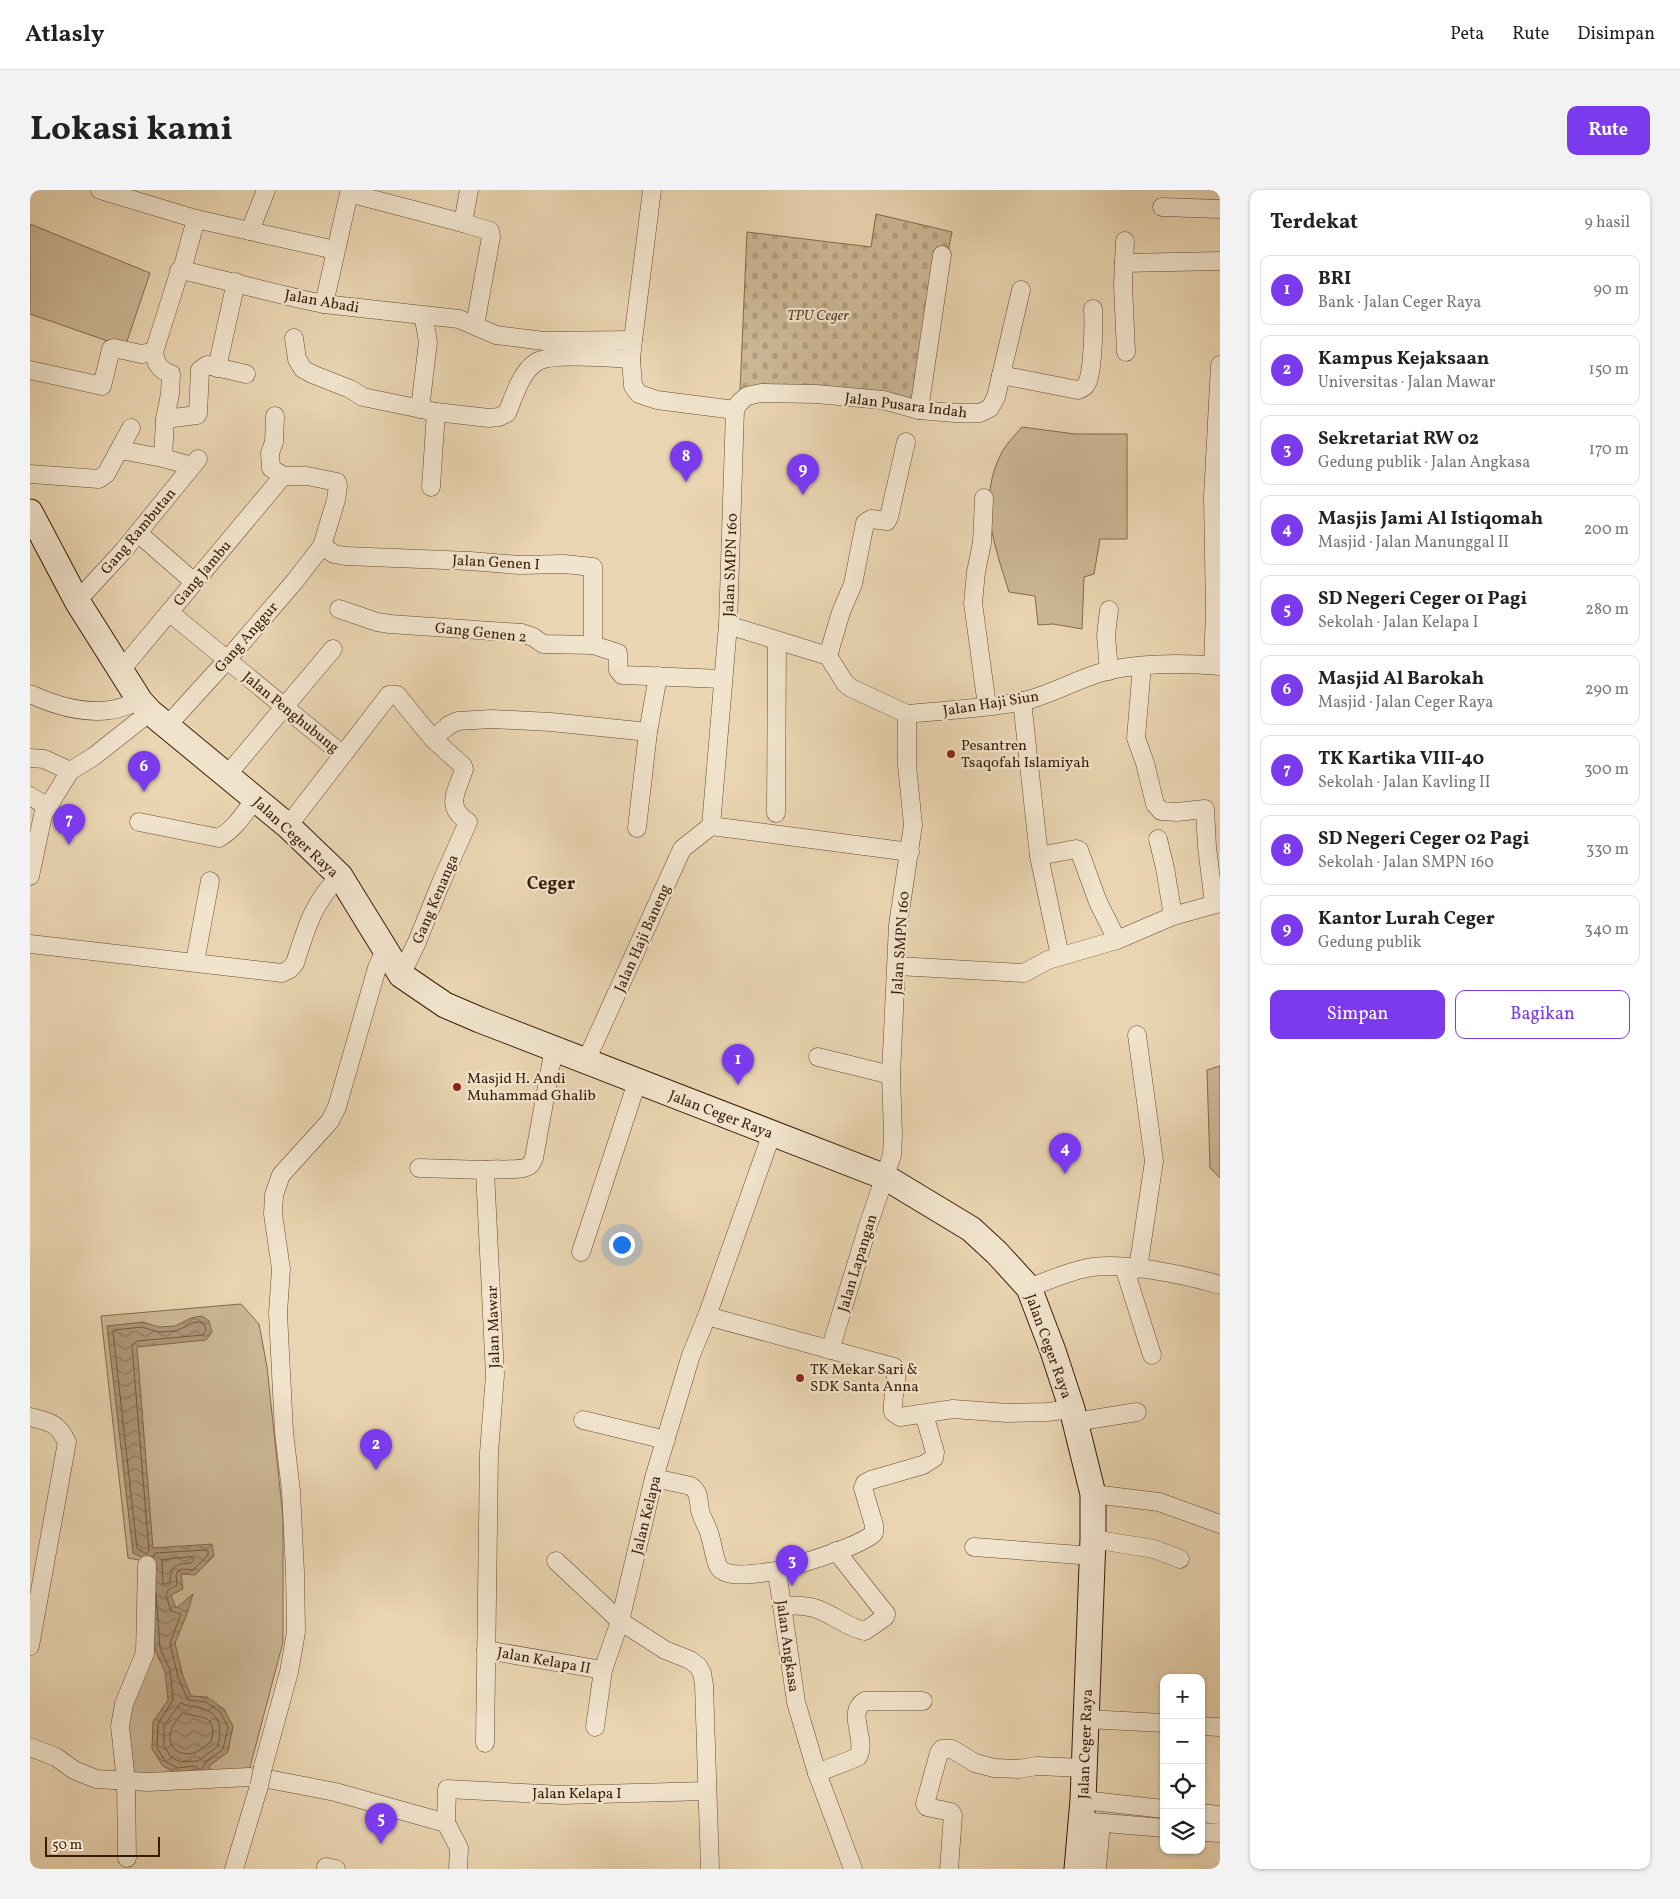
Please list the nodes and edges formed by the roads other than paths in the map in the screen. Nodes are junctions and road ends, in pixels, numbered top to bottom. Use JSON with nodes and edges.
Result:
{"nodes":[{"id":1,"x":100,"y":190,"type":"edge"},
{"id":2,"x":266,"y":190,"type":"edge"},
{"id":3,"x":469,"y":190,"type":"edge"},
{"id":4,"x":652,"y":190,"type":"edge"},
{"id":5,"x":1162,"y":208,"type":"dead end"},
{"id":6,"x":1220,"y":209,"type":"edge"},
{"id":7,"x":196,"y":219,"type":"junction"},
{"id":8,"x":464,"y":223,"type":"junction"},
{"id":9,"x":250,"y":231,"type":"junction"},
{"id":10,"x":1124,"y":241,"type":"dead end"},
{"id":11,"x":335,"y":250,"type":"junction"},
{"id":12,"x":942,"y":255,"type":"dead end"},
{"id":13,"x":1220,"y":261,"type":"edge"},
{"id":14,"x":1124,"y":263,"type":"junction"},
{"id":15,"x":182,"y":270,"type":"junction"},
{"id":16,"x":236,"y":282,"type":"junction"},
{"id":17,"x":1021,"y":290,"type":"dead end"},
{"id":18,"x":324,"y":304,"type":"junction"},
{"id":19,"x":1093,"y":309,"type":"dead end"},
{"id":20,"x":424,"y":319,"type":"dead end"},
{"id":21,"x":475,"y":325,"type":"junction"},
{"id":22,"x":294,"y":338,"type":"dead end"},
{"id":23,"x":633,"y":340,"type":"junction"},
{"id":24,"x":154,"y":352,"type":"junction"},
{"id":25,"x":1126,"y":352,"type":"dead end"},
{"id":26,"x":631,"y":359,"type":"junction"},
{"id":27,"x":1220,"y":365,"type":"edge"},
{"id":28,"x":217,"y":368,"type":"junction"},
{"id":29,"x":30,"y":370,"type":"edge"},
{"id":30,"x":246,"y":374,"type":"dead end"},
{"id":31,"x":1001,"y":375,"type":"junction"},
{"id":32,"x":428,"y":410,"type":"junction"},
{"id":33,"x":735,"y":410,"type":"junction"},
{"id":34,"x":920,"y":410,"type":"junction"},
{"id":35,"x":275,"y":416,"type":"dead end"},
{"id":36,"x":165,"y":419,"type":"junction"},
{"id":37,"x":131,"y":428,"type":"dead end"},
{"id":38,"x":1218,"y":436,"type":"edge"},
{"id":39,"x":906,"y":442,"type":"dead end"},
{"id":40,"x":120,"y":450,"type":"junction"},
{"id":41,"x":163,"y":458,"type":"junction"},
{"id":42,"x":30,"y":474,"type":"edge"},
{"id":43,"x":282,"y":476,"type":"junction"},
{"id":44,"x":431,"y":487,"type":"dead end"},
{"id":45,"x":984,"y":498,"type":"dead end"},
{"id":46,"x":30,"y":512,"type":"edge"},
{"id":47,"x":138,"y":533,"type":"junction"},
{"id":48,"x":322,"y":546,"type":"junction"},
{"id":49,"x":194,"y":582,"type":"junction"},
{"id":50,"x":78,"y":601,"type":"junction"},
{"id":51,"x":340,"y":609,"type":"dead end"},
{"id":52,"x":1109,"y":610,"type":"dead end"},
{"id":53,"x":169,"y":612,"type":"junction"},
{"id":54,"x":728,"y":625,"type":"junction"},
{"id":55,"x":777,"y":641,"type":"junction"},
{"id":56,"x":593,"y":645,"type":"junction"},
{"id":57,"x":333,"y":649,"type":"dead end"},
{"id":58,"x":828,"y":656,"type":"junction"},
{"id":59,"x":227,"y":660,"type":"junction"},
{"id":60,"x":1216,"y":665,"type":"edge"},
{"id":61,"x":1142,"y":666,"type":"junction"},
{"id":62,"x":121,"y":670,"type":"junction"},
{"id":63,"x":1109,"y":671,"type":"junction"},
{"id":64,"x":658,"y":676,"type":"junction"},
{"id":65,"x":723,"y":679,"type":"junction"},
{"id":66,"x":30,"y":694,"type":"edge"},
{"id":67,"x":1022,"y":701,"type":"junction"},
{"id":68,"x":987,"y":706,"type":"junction"},
{"id":69,"x":285,"y":707,"type":"junction"},
{"id":70,"x":152,"y":713,"type":"junction"},
{"id":71,"x":907,"y":714,"type":"junction"},
{"id":72,"x":648,"y":732,"type":"junction"},
{"id":73,"x":439,"y":734,"type":"dead end"},
{"id":74,"x":343,"y":755,"type":"junction"},
{"id":75,"x":30,"y":758,"type":"edge"},
{"id":76,"x":70,"y":771,"type":"junction"},
{"id":77,"x":228,"y":774,"type":"junction"},
{"id":78,"x":30,"y":796,"type":"edge"},
{"id":79,"x":256,"y":798,"type":"junction"},
{"id":80,"x":48,"y":807,"type":"junction"},
{"id":81,"x":776,"y":813,"type":"dead end"},
{"id":82,"x":139,"y":822,"type":"dead end"},
{"id":83,"x":288,"y":826,"type":"junction"},
{"id":84,"x":711,"y":826,"type":"junction"},
{"id":85,"x":637,"y":828,"type":"dead end"},
{"id":86,"x":1158,"y":839,"type":"dead end"},
{"id":87,"x":910,"y":852,"type":"junction"},
{"id":88,"x":1039,"y":856,"type":"junction"},
{"id":89,"x":30,"y":876,"type":"edge"},
{"id":90,"x":340,"y":876,"type":"junction"},
{"id":91,"x":210,"y":880,"type":"dead end"},
{"id":92,"x":1217,"y":904,"type":"edge"},
{"id":93,"x":1173,"y":916,"type":"junction"},
{"id":94,"x":1116,"y":940,"type":"junction"},
{"id":95,"x":30,"y":944,"type":"edge"},
{"id":96,"x":385,"y":950,"type":"junction"},
{"id":97,"x":1060,"y":956,"type":"junction"},
{"id":98,"x":195,"y":962,"type":"junction"},
{"id":99,"x":898,"y":966,"type":"junction"},
{"id":100,"x":401,"y":975,"type":"junction"},
{"id":101,"x":1137,"y":1035,"type":"dead end"},
{"id":102,"x":554,"y":1048,"type":"junction"},
{"id":103,"x":818,"y":1057,"type":"dead end"},
{"id":104,"x":586,"y":1061,"type":"junction"},
{"id":105,"x":891,"y":1075,"type":"junction"},
{"id":106,"x":637,"y":1082,"type":"junction"},
{"id":107,"x":772,"y":1133,"type":"junction"},
{"id":108,"x":419,"y":1168,"type":"dead end"},
{"id":109,"x":486,"y":1170,"type":"junction"},
{"id":110,"x":885,"y":1177,"type":"junction"},
{"id":111,"x":581,"y":1252,"type":"dead end"},
{"id":112,"x":1131,"y":1268,"type":"junction"},
{"id":113,"x":1220,"y":1285,"type":"edge"},
{"id":114,"x":1029,"y":1288,"type":"junction"},
{"id":115,"x":707,"y":1316,"type":"junction"},
{"id":116,"x":830,"y":1350,"type":"junction"},
{"id":117,"x":1152,"y":1355,"type":"dead end"},
{"id":118,"x":1137,"y":1412,"type":"dead end"},
{"id":119,"x":924,"y":1414,"type":"junction"},
{"id":120,"x":1074,"y":1415,"type":"junction"},
{"id":121,"x":30,"y":1417,"type":"edge"},
{"id":122,"x":583,"y":1420,"type":"dead end"},
{"id":123,"x":666,"y":1440,"type":"junction"},
{"id":124,"x":654,"y":1478,"type":"junction"},
{"id":125,"x":1093,"y":1494,"type":"junction"},
{"id":126,"x":1220,"y":1524,"type":"edge"},
{"id":127,"x":974,"y":1546,"type":"dead end"},
{"id":128,"x":1093,"y":1548,"type":"junction"},
{"id":129,"x":836,"y":1551,"type":"junction"},
{"id":130,"x":1180,"y":1559,"type":"dead end"},
{"id":131,"x":556,"y":1562,"type":"dead end"},
{"id":132,"x":147,"y":1566,"type":"dead end"},
{"id":133,"x":777,"y":1571,"type":"junction"},
{"id":134,"x":782,"y":1606,"type":"junction"},
{"id":135,"x":620,"y":1621,"type":"junction"},
{"id":136,"x":30,"y":1646,"type":"edge"},
{"id":137,"x":486,"y":1650,"type":"junction"},
{"id":138,"x":603,"y":1670,"type":"junction"},
{"id":139,"x":923,"y":1701,"type":"dead end"},
{"id":140,"x":1086,"y":1719,"type":"junction"},
{"id":141,"x":1160,"y":1723,"type":"edge"},
{"id":142,"x":595,"y":1726,"type":"dead end"},
{"id":143,"x":1205,"y":1726,"type":"edge"},
{"id":144,"x":1220,"y":1727,"type":"edge"},
{"id":145,"x":485,"y":1743,"type":"dead end"},
{"id":146,"x":30,"y":1747,"type":"edge"},
{"id":147,"x":1084,"y":1768,"type":"junction"},
{"id":148,"x":817,"y":1773,"type":"junction"},
{"id":149,"x":126,"y":1781,"type":"junction"},
{"id":150,"x":707,"y":1791,"type":"junction"},
{"id":151,"x":1160,"y":1809,"type":"edge"},
{"id":152,"x":1205,"y":1813,"type":"edge"},
{"id":153,"x":1088,"y":1815,"type":"junction"},
{"id":154,"x":1220,"y":1815,"type":"edge"},
{"id":155,"x":446,"y":1823,"type":"junction"},
{"id":156,"x":1160,"y":1827,"type":"edge"},
{"id":157,"x":1205,"y":1832,"type":"edge"},
{"id":158,"x":1220,"y":1833,"type":"edge"},
{"id":159,"x":127,"y":1858,"type":"dead end"},
{"id":160,"x":234,"y":1869,"type":"edge"},
{"id":161,"x":458,"y":1869,"type":"edge"},
{"id":162,"x":710,"y":1869,"type":"edge"},
{"id":163,"x":853,"y":1869,"type":"edge"},
{"id":164,"x":949,"y":1869,"type":"edge"},
{"id":165,"x":1078,"y":1869,"type":"edge"},
{"id":166,"x":1097,"y":1869,"type":"edge"}],
"edges":[{"from":1,"to":7,"type":"street"},
{"from":2,"to":9,"type":"street"},
{"from":3,"to":8,"type":"street"},
{"from":4,"to":23,"type":"street"},
{"from":5,"to":6,"type":"street"},
{"from":7,"to":9,"type":"street"},
{"from":7,"to":15,"type":"street"},
{"from":8,"to":11,"type":"street"},
{"from":8,"to":21,"type":"street"},
{"from":9,"to":11,"type":"street"},
{"from":10,"to":14,"type":"street"},
{"from":11,"to":18,"type":"street"},
{"from":12,"to":34,"type":"street"},
{"from":13,"to":14,"type":"street"},
{"from":14,"to":25,"type":"street"},
{"from":15,"to":16,"type":"street","name":"Jalan Abadi"},
{"from":15,"to":24,"type":"street"},
{"from":16,"to":18,"type":"street","name":"Jalan Abadi"},
{"from":16,"to":28,"type":"street"},
{"from":17,"to":31,"type":"street","name":"Jalan Pusara Indah"},
{"from":18,"to":21,"type":"street","name":"Jalan Abadi"},
{"from":19,"to":31,"type":"street"},
{"from":20,"to":32,"type":"street"},
{"from":21,"to":23,"type":"street","name":"Jalan Abadi"},
{"from":22,"to":32,"type":"street"},
{"from":23,"to":26,"type":"street"},
{"from":24,"to":29,"type":"street"},
{"from":24,"to":36,"type":"street"},
{"from":26,"to":32,"type":"street"},
{"from":26,"to":33,"type":"street"},
{"from":27,"to":38,"type":"street"},
{"from":28,"to":30,"type":"street"},
{"from":28,"to":36,"type":"street"},
{"from":31,"to":34,"type":"street","name":"Jalan Pusara Indah"},
{"from":32,"to":44,"type":"street"},
{"from":33,"to":34,"type":"street","name":"Jalan Pusara Indah"},
{"from":33,"to":54,"type":"street","name":"Jalan SMPN 160"},
{"from":35,"to":43,"type":"street"},
{"from":36,"to":41,"type":"street"},
{"from":37,"to":40,"type":"street"},
{"from":38,"to":60,"type":"street"},
{"from":39,"to":58,"type":"street"},
{"from":40,"to":41,"type":"street"},
{"from":40,"to":42,"type":"street"},
{"from":41,"to":47,"type":"street","name":"Gang Rambutan"},
{"from":43,"to":48,"type":"street"},
{"from":43,"to":49,"type":"street","name":"Gang Jambu"},
{"from":45,"to":68,"type":"street"},
{"from":46,"to":50,"type":"main road","name":"Jalan Ceger Raya"},
{"from":47,"to":49,"type":"street"},
{"from":47,"to":50,"type":"street","name":"Gang Rambutan"},
{"from":48,"to":56,"type":"street","name":"Jalan Genen I"},
{"from":48,"to":59,"type":"street","name":"Gang Anggur"},
{"from":49,"to":53,"type":"street","name":"Gang Jambu"},
{"from":50,"to":62,"type":"main road","name":"Jalan Ceger Raya"},
{"from":51,"to":56,"type":"street","name":"Gang Genen 2"},
{"from":52,"to":63,"type":"street"},
{"from":53,"to":59,"type":"street","name":"Jalan Penghubung"},
{"from":53,"to":62,"type":"street","name":"Gang Jambu"},
{"from":54,"to":55,"type":"street","name":"Jalan SMPN 160"},
{"from":54,"to":65,"type":"street"},
{"from":55,"to":58,"type":"street","name":"Jalan SMPN 160"},
{"from":55,"to":81,"type":"street"},
{"from":56,"to":64,"type":"street","name":"Gang Genen 2"},
{"from":57,"to":69,"type":"street"},
{"from":58,"to":71,"type":"street"},
{"from":59,"to":69,"type":"street","name":"Jalan Penghubung"},
{"from":59,"to":70,"type":"street","name":"Gang Anggur"},
{"from":60,"to":61,"type":"street","name":"Jalan Haji Siun"},
{"from":61,"to":63,"type":"street","name":"Jalan Haji Siun"},
{"from":61,"to":92,"type":"street"},
{"from":62,"to":70,"type":"main road","name":"Jalan Ceger Raya"},
{"from":63,"to":67,"type":"street","name":"Jalan Haji Siun"},
{"from":64,"to":65,"type":"street","name":"Gang Genen 2"},
{"from":64,"to":72,"type":"street"},
{"from":65,"to":84,"type":"street"},
{"from":66,"to":70,"type":"street"},
{"from":67,"to":68,"type":"street","name":"Jalan Haji Siun"},
{"from":67,"to":88,"type":"street"},
{"from":68,"to":71,"type":"street","name":"Jalan Haji Siun"},
{"from":69,"to":74,"type":"street","name":"Jalan Penghubung"},
{"from":69,"to":77,"type":"street"},
{"from":70,"to":76,"type":"street","name":"Gang Anggur"},
{"from":70,"to":77,"type":"main road","name":"Jalan Ceger Raya"},
{"from":71,"to":87,"type":"street","name":"Jalan SMPN 160"},
{"from":72,"to":73,"type":"street"},
{"from":72,"to":85,"type":"street"},
{"from":74,"to":83,"type":"street"},
{"from":74,"to":100,"type":"street","name":"Gang Kenanga"},
{"from":75,"to":76,"type":"street"},
{"from":76,"to":80,"type":"street"},
{"from":77,"to":79,"type":"main road","name":"Jalan Ceger Raya"},
{"from":78,"to":80,"type":"street"},
{"from":79,"to":82,"type":"street"},
{"from":79,"to":83,"type":"main road","name":"Jalan Ceger Raya"},
{"from":80,"to":89,"type":"street"},
{"from":83,"to":90,"type":"main road","name":"Jalan Ceger Raya"},
{"from":84,"to":87,"type":"street"},
{"from":84,"to":104,"type":"street","name":"Jalan Haji Baneng"},
{"from":86,"to":93,"type":"street"},
{"from":87,"to":99,"type":"street","name":"Jalan SMPN 160"},
{"from":88,"to":94,"type":"street"},
{"from":88,"to":97,"type":"street"},
{"from":90,"to":96,"type":"main road","name":"Jalan Ceger Raya"},
{"from":90,"to":98,"type":"street"},
{"from":91,"to":98,"type":"street"},
{"from":92,"to":93,"type":"street"},
{"from":93,"to":94,"type":"street"},
{"from":94,"to":97,"type":"street"},
{"from":95,"to":98,"type":"street"},
{"from":96,"to":100,"type":"main road","name":"Jalan Ceger Raya"},
{"from":96,"to":160,"type":"street","bridge":true},
{"from":97,"to":99,"type":"street"},
{"from":99,"to":105,"type":"street","name":"Jalan SMPN 160"},
{"from":100,"to":102,"type":"main road","name":"Jalan Ceger Raya"},
{"from":101,"to":112,"type":"street"},
{"from":102,"to":104,"type":"main road","name":"Jalan Ceger Raya"},
{"from":102,"to":109,"type":"street"},
{"from":103,"to":105,"type":"street"},
{"from":104,"to":106,"type":"main road","name":"Jalan Ceger Raya"},
{"from":105,"to":110,"type":"street","name":"Jalan SMPN 160"},
{"from":106,"to":107,"type":"main road","name":"Jalan Ceger Raya"},
{"from":106,"to":111,"type":"street"},
{"from":107,"to":110,"type":"main road","name":"Jalan Ceger Raya"},
{"from":107,"to":115,"type":"street","name":"Jalan Kelapa"},
{"from":108,"to":109,"type":"street"},
{"from":109,"to":137,"type":"street","name":"Jalan Mawar"},
{"from":110,"to":114,"type":"main road","name":"Jalan Ceger Raya"},
{"from":110,"to":116,"type":"street","name":"Jalan Lapangan"},
{"from":112,"to":113,"type":"street"},
{"from":112,"to":114,"type":"street"},
{"from":112,"to":117,"type":"street"},
{"from":114,"to":120,"type":"main road","name":"Jalan Ceger Raya"},
{"from":115,"to":116,"type":"street"},
{"from":115,"to":123,"type":"street","name":"Jalan Kelapa"},
{"from":116,"to":119,"type":"street"},
{"from":118,"to":120,"type":"street"},
{"from":119,"to":120,"type":"street"},
{"from":119,"to":129,"type":"street"},
{"from":120,"to":125,"type":"main road","name":"Jalan Ceger Raya"},
{"from":121,"to":136,"type":"street"},
{"from":122,"to":123,"type":"street"},
{"from":123,"to":124,"type":"street","name":"Jalan Kelapa"},
{"from":124,"to":133,"type":"street"},
{"from":124,"to":135,"type":"street","name":"Jalan Kelapa"},
{"from":125,"to":126,"type":"street"},
{"from":125,"to":128,"type":"main road","name":"Jalan Ceger Raya"},
{"from":127,"to":128,"type":"street"},
{"from":128,"to":130,"type":"street"},
{"from":128,"to":140,"type":"main road","name":"Jalan Ceger Raya"},
{"from":129,"to":133,"type":"street"},
{"from":129,"to":134,"type":"street"},
{"from":131,"to":135,"type":"street"},
{"from":132,"to":149,"type":"street"},
{"from":133,"to":134,"type":"street","name":"Jalan Angkasa"},
{"from":134,"to":148,"type":"street","name":"Jalan Angkasa"},
{"from":135,"to":138,"type":"street","name":"Jalan Kelapa"},
{"from":135,"to":150,"type":"street"},
{"from":137,"to":138,"type":"street","name":"Jalan Kelapa II"},
{"from":137,"to":145,"type":"street","name":"Jalan Mawar"},
{"from":138,"to":142,"type":"street","name":"Jalan Kelapa"},
{"from":139,"to":148,"type":"street"},
{"from":140,"to":141,"type":"street"},
{"from":140,"to":147,"type":"main road","name":"Jalan Ceger Raya"},
{"from":143,"to":144,"type":"street"},
{"from":146,"to":149,"type":"street"},
{"from":147,"to":153,"type":"main road","name":"Jalan Ceger Raya"},
{"from":147,"to":164,"type":"street"},
{"from":148,"to":163,"type":"street","name":"Jalan Angkasa"},
{"from":149,"to":155,"type":"street"},
{"from":149,"to":159,"type":"street"},
{"from":150,"to":155,"type":"street","name":"Jalan Kelapa I"},
{"from":150,"to":162,"type":"street"},
{"from":151,"to":153,"type":"street"},
{"from":152,"to":154,"type":"street"},
{"from":153,"to":156,"type":"street"},
{"from":153,"to":165,"type":"main road","name":"Jalan Ceger Raya"},
{"from":153,"to":166,"type":"street"},
{"from":155,"to":161,"type":"street"},
{"from":157,"to":158,"type":"street"}]}
